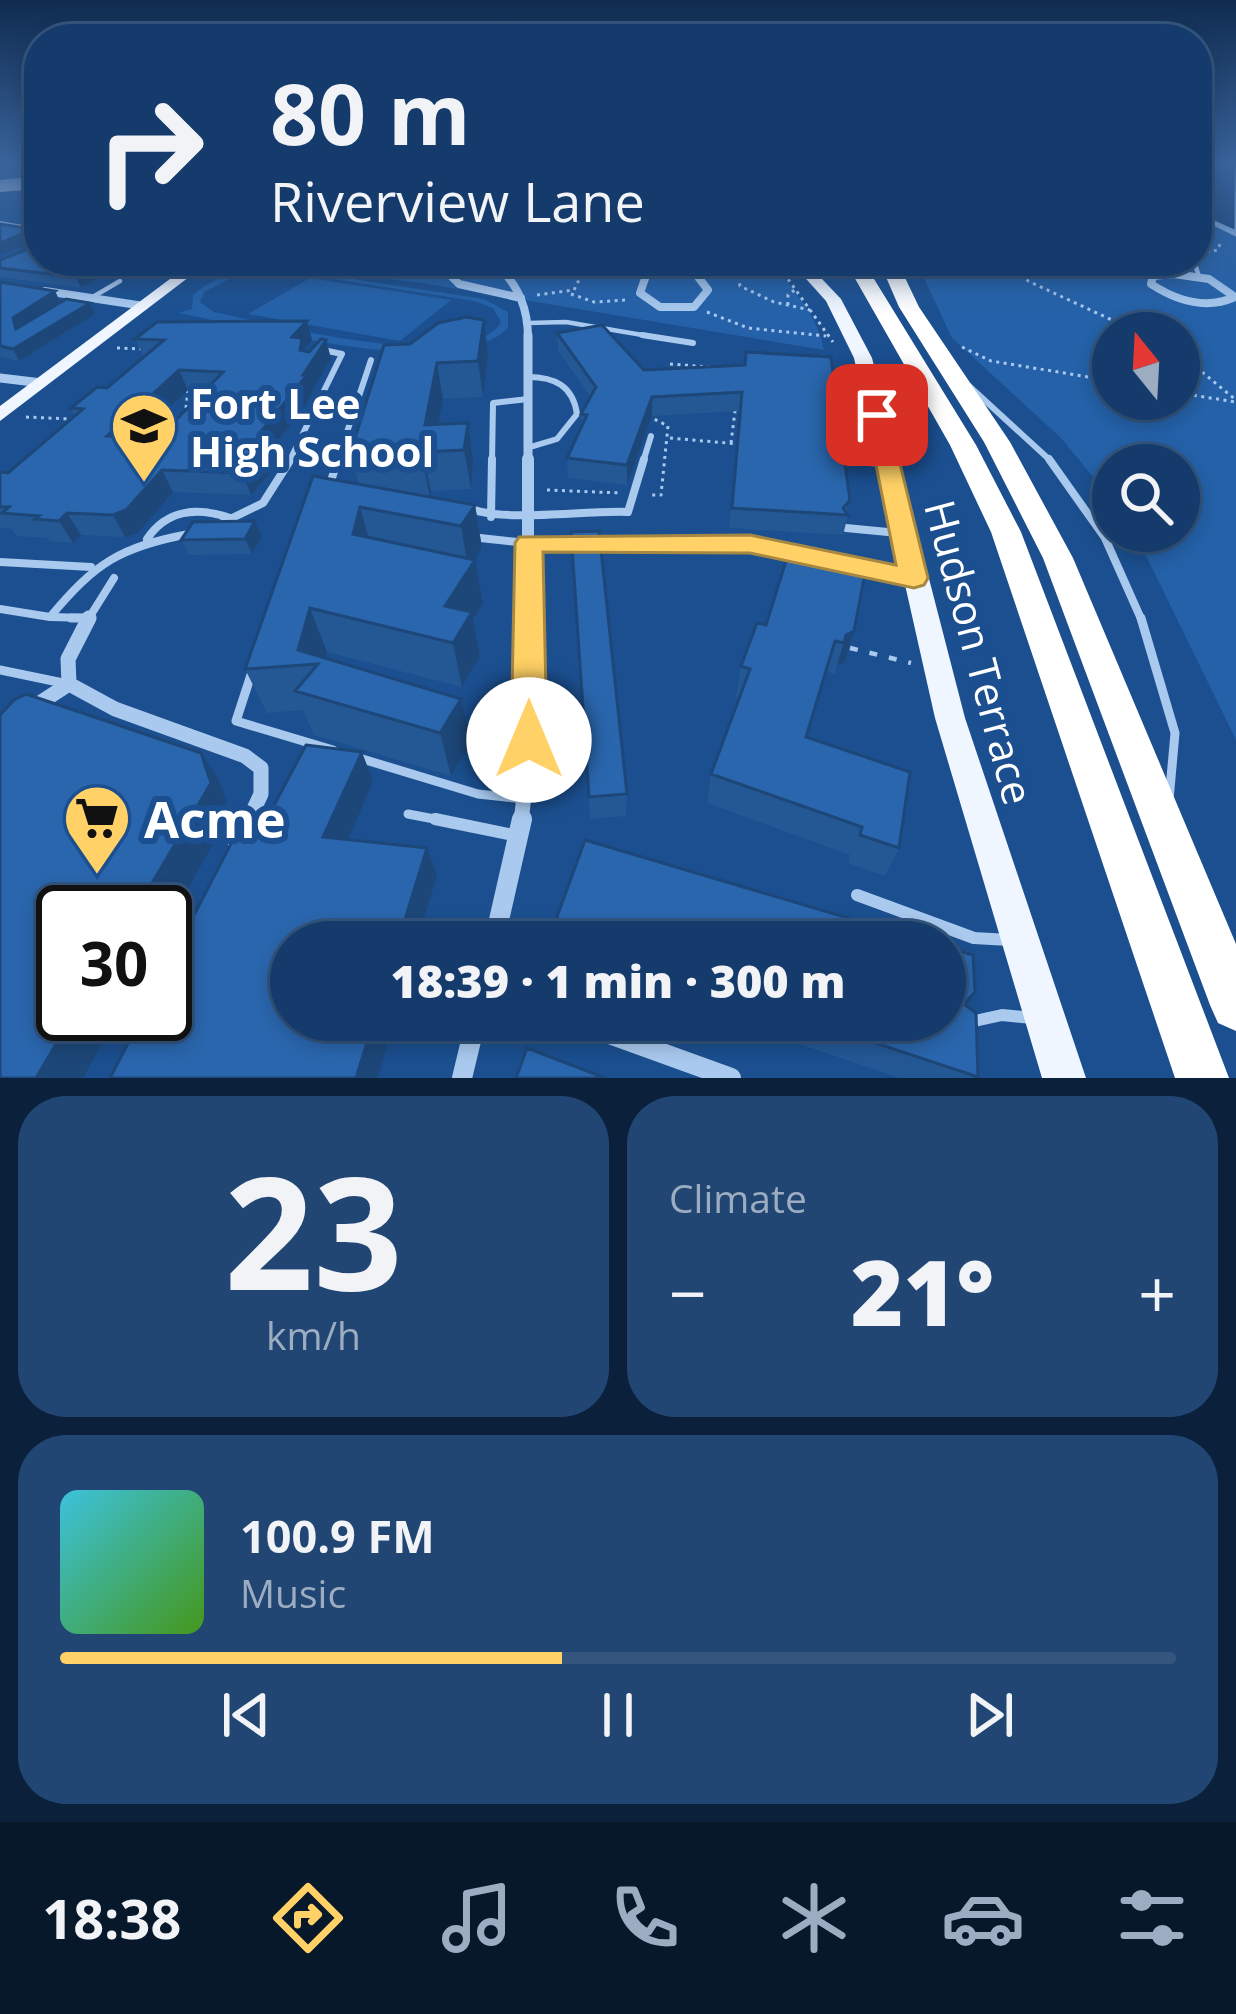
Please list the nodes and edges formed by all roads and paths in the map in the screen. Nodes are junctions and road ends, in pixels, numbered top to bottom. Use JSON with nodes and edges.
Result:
{"nodes":[{"id":1,"x":1223,"y":237,"type":"dead end"},
{"id":2,"x":1212,"y":251,"type":"edge"},
{"id":3,"x":182,"y":276,"type":"edge"},
{"id":4,"x":449,"y":276,"type":"edge"},
{"id":5,"x":503,"y":276,"type":"edge"},
{"id":6,"x":579,"y":276,"type":"edge"},
{"id":7,"x":646,"y":276,"type":"edge"},
{"id":8,"x":698,"y":276,"type":"edge"},
{"id":9,"x":738,"y":276,"type":"edge"},
{"id":10,"x":797,"y":276,"type":"edge"},
{"id":11,"x":797,"y":276,"type":"edge"},
{"id":12,"x":798,"y":276,"type":"edge"},
{"id":13,"x":863,"y":276,"type":"edge"},
{"id":14,"x":895,"y":276,"type":"edge"},
{"id":15,"x":1024,"y":276,"type":"edge"},
{"id":16,"x":1153,"y":276,"type":"joint"},
{"id":17,"x":1199,"y":277,"type":"joint"},
{"id":18,"x":120,"y":281,"type":"edge"},
{"id":19,"x":38,"y":290,"type":"edge"},
{"id":20,"x":569,"y":293,"type":"junction"},
{"id":21,"x":640,"y":293,"type":"junction"},
{"id":22,"x":520,"y":296,"type":"junction"},
{"id":23,"x":80,"y":299,"type":"junction"},
{"id":24,"x":144,"y":305,"type":"junction"},
{"id":25,"x":1231,"y":305,"type":"edge"},
{"id":26,"x":789,"y":307,"type":"junction"},
{"id":27,"x":814,"y":310,"type":"junction"},
{"id":28,"x":1095,"y":312,"type":"edge"},
{"id":29,"x":708,"y":313,"type":"dead end"},
{"id":30,"x":528,"y":323,"type":"junction"},
{"id":31,"x":829,"y":336,"type":"junction"},
{"id":32,"x":693,"y":343,"type":"dead end"},
{"id":33,"x":114,"y":348,"type":"dead end"},
{"id":34,"x":137,"y":356,"type":"edge"},
{"id":35,"x":371,"y":360,"type":"dead end"},
{"id":36,"x":958,"y":361,"type":"junction"},
{"id":37,"x":310,"y":365,"type":"edge"},
{"id":38,"x":716,"y":368,"type":"edge"},
{"id":39,"x":1200,"y":370,"type":"edge"},
{"id":40,"x":665,"y":373,"type":"edge"},
{"id":41,"x":528,"y":376,"type":"junction"},
{"id":42,"x":868,"y":376,"type":"junction"},
{"id":43,"x":0,"y":378,"type":"edge"},
{"id":44,"x":1092,"y":378,"type":"edge"},
{"id":45,"x":42,"y":383,"type":"junction"},
{"id":46,"x":188,"y":390,"type":"edge"},
{"id":47,"x":736,"y":392,"type":"edge"},
{"id":48,"x":1200,"y":396,"type":"edge"},
{"id":49,"x":528,"y":399,"type":"junction"},
{"id":50,"x":1236,"y":401,"type":"edge"},
{"id":51,"x":734,"y":414,"type":"junction"},
{"id":52,"x":0,"y":415,"type":"edge"},
{"id":53,"x":185,"y":415,"type":"edge"},
{"id":54,"x":644,"y":415,"type":"edge"},
{"id":55,"x":747,"y":415,"type":"edge"},
{"id":56,"x":27,"y":417,"type":"dead end"},
{"id":57,"x":72,"y":419,"type":"edge"},
{"id":58,"x":651,"y":436,"type":"joint"},
{"id":59,"x":667,"y":438,"type":"junction"},
{"id":60,"x":731,"y":443,"type":"junction"},
{"id":61,"x":751,"y":445,"type":"edge"},
{"id":62,"x":527,"y":448,"type":"junction"},
{"id":63,"x":838,"y":460,"type":"edge"},
{"id":64,"x":888,"y":464,"type":"junction"},
{"id":65,"x":527,"y":491,"type":"junction"},
{"id":66,"x":632,"y":494,"type":"junction"},
{"id":67,"x":341,"y":497,"type":"edge"},
{"id":68,"x":462,"y":505,"type":"edge"},
{"id":69,"x":528,"y":515,"type":"junction"},
{"id":70,"x":232,"y":518,"type":"junction"},
{"id":71,"x":490,"y":518,"type":"junction"},
{"id":72,"x":846,"y":528,"type":"edge"},
{"id":73,"x":903,"y":533,"type":"junction"},
{"id":74,"x":457,"y":534,"type":"edge"},
{"id":75,"x":147,"y":539,"type":"junction"},
{"id":76,"x":529,"y":543,"type":"junction"},
{"id":77,"x":0,"y":562,"type":"edge"},
{"id":78,"x":91,"y":567,"type":"junction"},
{"id":79,"x":114,"y":578,"type":"dead end"},
{"id":80,"x":914,"y":578,"type":"junction"},
{"id":81,"x":0,"y":609,"type":"edge"},
{"id":82,"x":50,"y":617,"type":"junction"},
{"id":83,"x":89,"y":618,"type":"junction"},
{"id":84,"x":848,"y":647,"type":"edge"},
{"id":85,"x":256,"y":658,"type":"edge"},
{"id":86,"x":936,"y":666,"type":"junction"},
{"id":87,"x":0,"y":670,"type":"edge"},
{"id":88,"x":69,"y":684,"type":"junction"},
{"id":89,"x":18,"y":720,"type":"edge"},
{"id":90,"x":525,"y":800,"type":"junction"},
{"id":91,"x":408,"y":814,"type":"dead end"},
{"id":92,"x":1166,"y":831,"type":"junction"},
{"id":93,"x":518,"y":836,"type":"junction"},
{"id":94,"x":227,"y":863,"type":"edge"},
{"id":95,"x":856,"y":895,"type":"dead end"},
{"id":96,"x":499,"y":921,"type":"edge"},
{"id":97,"x":1019,"y":940,"type":"junction"},
{"id":98,"x":1236,"y":1005,"type":"edge"},
{"id":99,"x":1046,"y":1020,"type":"junction"},
{"id":100,"x":966,"y":1023,"type":"edge"},
{"id":101,"x":471,"y":1041,"type":"edge"},
{"id":102,"x":629,"y":1041,"type":"edge"},
{"id":103,"x":462,"y":1078,"type":"edge"},
{"id":104,"x":731,"y":1078,"type":"edge"},
{"id":105,"x":1064,"y":1078,"type":"edge"},
{"id":106,"x":1202,"y":1078,"type":"edge"}],
"edges":[{"from":1,"to":2,"type":"path"},
{"from":3,"to":24,"type":"main road"},
{"from":4,"to":22,"type":"street"},
{"from":5,"to":22,"type":"street"},
{"from":6,"to":20,"type":"path"},
{"from":7,"to":21,"type":"street"},
{"from":8,"to":21,"type":"street"},
{"from":9,"to":26,"type":"path"},
{"from":10,"to":26,"type":"path"},
{"from":11,"to":27,"type":"path"},
{"from":12,"to":42,"type":"main road","name":"Hudson Terrace"},
{"from":13,"to":106,"type":"highway"},
{"from":14,"to":36,"type":"highway"},
{"from":15,"to":28,"type":"path"},
{"from":16,"to":17,"type":"street"},
{"from":16,"to":25,"type":"street"},
{"from":17,"to":25,"type":"street"},
{"from":18,"to":23,"type":"lane"},
{"from":19,"to":23,"type":"street"},
{"from":20,"to":21,"type":"path"},
{"from":20,"to":22,"type":"path"},
{"from":22,"to":30,"type":"street"},
{"from":23,"to":24,"type":"street"},
{"from":24,"to":45,"type":"main road"},
{"from":26,"to":27,"type":"path"},
{"from":27,"to":31,"type":"path"},
{"from":29,"to":31,"type":"path"},
{"from":30,"to":32,"type":"lane"},
{"from":30,"to":41,"type":"street"},
{"from":31,"to":42,"type":"path"},
{"from":33,"to":34,"type":"path"},
{"from":35,"to":67,"type":"lane"},
{"from":36,"to":44,"type":"path"},
{"from":36,"to":92,"type":"highway"},
{"from":36,"to":92,"type":"lane"},
{"from":37,"to":70,"type":"lane"},
{"from":38,"to":40,"type":"path"},
{"from":39,"to":50,"type":"path"},
{"from":41,"to":49,"type":"street"},
{"from":41,"to":62,"type":"lane"},
{"from":42,"to":64,"type":"main road","name":"Hudson Terrace"},
{"from":43,"to":45,"type":"street"},
{"from":45,"to":52,"type":"main road"},
{"from":46,"to":53,"type":"path"},
{"from":47,"to":51,"type":"path"},
{"from":48,"to":50,"type":"path"},
{"from":49,"to":62,"type":"street"},
{"from":49,"to":71,"type":"lane"},
{"from":51,"to":55,"type":"path"},
{"from":51,"to":60,"type":"path"},
{"from":54,"to":59,"type":"path"},
{"from":56,"to":57,"type":"path"},
{"from":58,"to":59,"type":"path"},
{"from":58,"to":66,"type":"lane"},
{"from":59,"to":60,"type":"path"},
{"from":59,"to":66,"type":"path"},
{"from":60,"to":61,"type":"path"},
{"from":62,"to":65,"type":"street"},
{"from":63,"to":64,"type":"lane"},
{"from":64,"to":73,"type":"main road","name":"Hudson Terrace"},
{"from":65,"to":66,"type":"path"},
{"from":65,"to":69,"type":"street"},
{"from":66,"to":69,"type":"lane"},
{"from":68,"to":71,"type":"lane"},
{"from":69,"to":71,"type":"lane"},
{"from":69,"to":76,"type":"street"},
{"from":70,"to":75,"type":"lane"},
{"from":70,"to":75,"type":"lane"},
{"from":72,"to":73,"type":"lane"},
{"from":73,"to":80,"type":"main road","name":"Hudson Terrace"},
{"from":74,"to":76,"type":"lane"},
{"from":75,"to":78,"type":"lane"},
{"from":76,"to":80,"type":"street"},
{"from":76,"to":90,"type":"street"},
{"from":77,"to":78,"type":"lane"},
{"from":78,"to":82,"type":"lane"},
{"from":79,"to":83,"type":"lane"},
{"from":80,"to":86,"type":"main road","name":"Hudson Terrace"},
{"from":81,"to":82,"type":"lane"},
{"from":82,"to":83,"type":"lane"},
{"from":83,"to":88,"type":"street"},
{"from":84,"to":86,"type":"path"},
{"from":85,"to":90,"type":"lane"},
{"from":86,"to":97,"type":"main road","name":"Hudson Terrace"},
{"from":87,"to":88,"type":"lane"},
{"from":88,"to":89,"type":"street"},
{"from":88,"to":94,"type":"street"},
{"from":90,"to":93,"type":"street"},
{"from":91,"to":93,"type":"lane"},
{"from":92,"to":98,"type":"highway"},
{"from":93,"to":96,"type":"street"},
{"from":95,"to":97,"type":"lane"},
{"from":97,"to":99,"type":"main road","name":"Hudson Terrace"},
{"from":99,"to":100,"type":"lane"},
{"from":99,"to":105,"type":"main road","name":"Hudson Terrace"},
{"from":101,"to":103,"type":"street"},
{"from":102,"to":104,"type":"street"}]}
